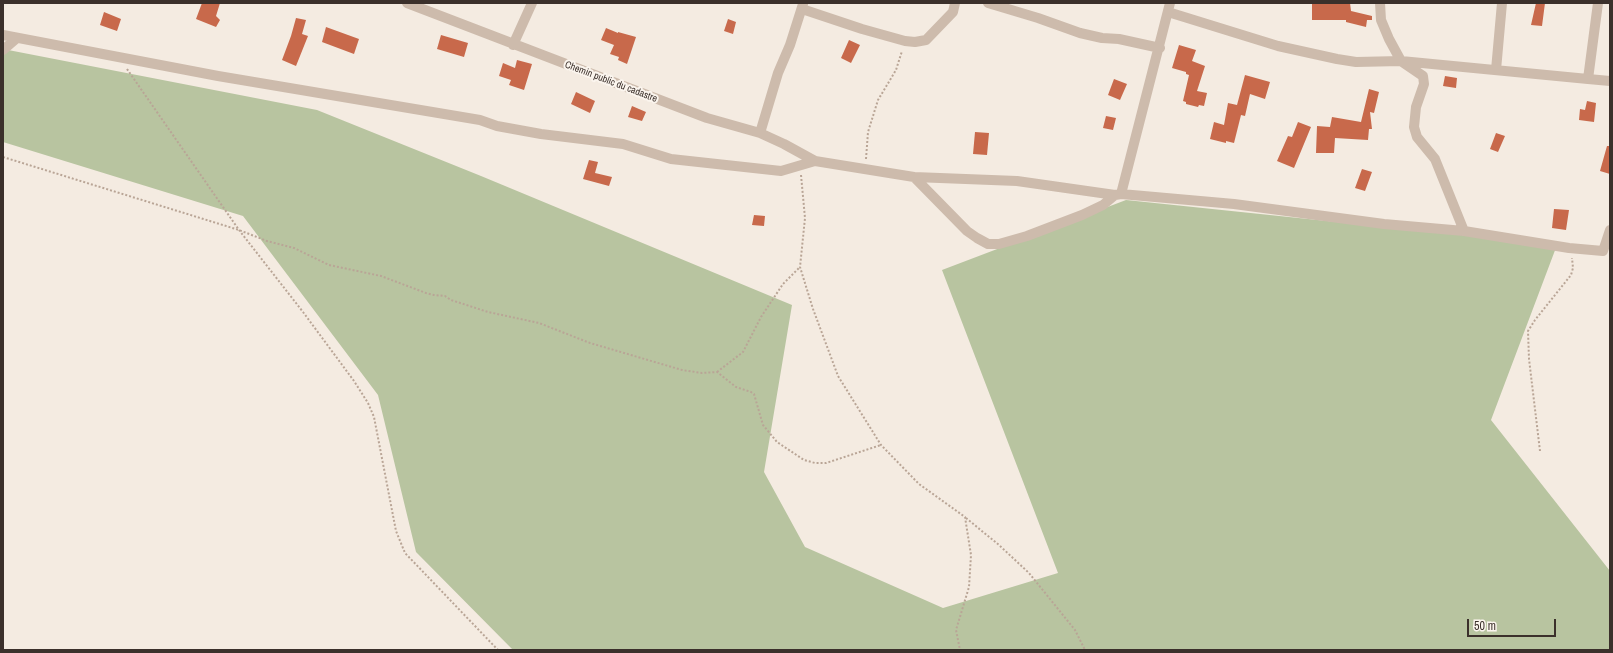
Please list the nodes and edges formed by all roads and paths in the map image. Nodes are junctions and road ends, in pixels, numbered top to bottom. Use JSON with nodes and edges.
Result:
{"nodes":[{"id":1,"x":407,"y":3,"type":"edge"},
{"id":2,"x":532,"y":3,"type":"edge"},
{"id":3,"x":955,"y":3,"type":"edge"},
{"id":4,"x":988,"y":3,"type":"edge"},
{"id":5,"x":1380,"y":3,"type":"edge"},
{"id":6,"x":1502,"y":3,"type":"edge"},
{"id":7,"x":1598,"y":3,"type":"edge"},
{"id":8,"x":802,"y":6,"type":"edge"},
{"id":9,"x":1169,"y":8,"type":"edge"},
{"id":10,"x":3,"y":35,"type":"edge"},
{"id":11,"x":17,"y":38,"type":"junction"},
{"id":12,"x":905,"y":41,"type":"junction"},
{"id":13,"x":513,"y":45,"type":"junction"},
{"id":14,"x":1160,"y":48,"type":"junction"},
{"id":15,"x":3,"y":50,"type":"edge"},
{"id":16,"x":119,"y":57,"type":"junction"},
{"id":17,"x":1401,"y":61,"type":"junction"},
{"id":18,"x":1496,"y":70,"type":"junction"},
{"id":19,"x":1588,"y":79,"type":"junction"},
{"id":20,"x":1610,"y":81,"type":"edge"},
{"id":21,"x":760,"y":133,"type":"junction"},
{"id":22,"x":3,"y":157,"type":"edge"},
{"id":23,"x":815,"y":161,"type":"junction"},
{"id":24,"x":800,"y":166,"type":"junction"},
{"id":25,"x":865,"y":170,"type":"junction"},
{"id":26,"x":914,"y":177,"type":"junction"},
{"id":27,"x":1118,"y":194,"type":"junction"},
{"id":28,"x":239,"y":230,"type":"junction"},
{"id":29,"x":1610,"y":230,"type":"edge"},
{"id":30,"x":1464,"y":231,"type":"junction"},
{"id":31,"x":1569,"y":248,"type":"junction"},
{"id":32,"x":1606,"y":251,"type":"edge"},
{"id":33,"x":800,"y":267,"type":"junction"},
{"id":34,"x":717,"y":372,"type":"junction"},
{"id":35,"x":881,"y":445,"type":"junction"},
{"id":36,"x":1540,"y":451,"type":"dead end"},
{"id":37,"x":965,"y":517,"type":"junction"},
{"id":38,"x":498,"y":650,"type":"edge"},
{"id":39,"x":960,"y":650,"type":"edge"},
{"id":40,"x":1085,"y":650,"type":"edge"}],
"edges":[{"from":1,"to":13,"type":"street","name":"Chemin public du cadastre"},
{"from":2,"to":13,"type":"street"},
{"from":3,"to":12,"type":"street"},
{"from":4,"to":14,"type":"street"},
{"from":5,"to":17,"type":"street"},
{"from":6,"to":18,"type":"street"},
{"from":7,"to":19,"type":"street"},
{"from":8,"to":12,"type":"street"},
{"from":8,"to":21,"type":"street"},
{"from":9,"to":14,"type":"street"},
{"from":9,"to":17,"type":"street"},
{"from":10,"to":11,"type":"street"},
{"from":11,"to":15,"type":"street"},
{"from":11,"to":16,"type":"street"},
{"from":12,"to":25,"type":"path"},
{"from":13,"to":21,"type":"street","name":"Chemin public du cadastre"},
{"from":14,"to":27,"type":"street"},
{"from":16,"to":24,"type":"street"},
{"from":16,"to":28,"type":"path"},
{"from":17,"to":18,"type":"street"},
{"from":17,"to":30,"type":"street"},
{"from":18,"to":19,"type":"street"},
{"from":19,"to":20,"type":"street"},
{"from":21,"to":23,"type":"street","name":"Chemin public du cadastre"},
{"from":22,"to":28,"type":"path"},
{"from":23,"to":24,"type":"street"},
{"from":23,"to":25,"type":"street"},
{"from":24,"to":33,"type":"path"},
{"from":25,"to":26,"type":"street"},
{"from":26,"to":27,"type":"street"},
{"from":26,"to":27,"type":"street"},
{"from":27,"to":30,"type":"street"},
{"from":28,"to":34,"type":"path"},
{"from":28,"to":38,"type":"path"},
{"from":29,"to":32,"type":"street"},
{"from":30,"to":31,"type":"street"},
{"from":31,"to":32,"type":"street"},
{"from":31,"to":36,"type":"path"},
{"from":33,"to":34,"type":"path"},
{"from":33,"to":35,"type":"path"},
{"from":34,"to":35,"type":"path"},
{"from":35,"to":37,"type":"path"},
{"from":37,"to":39,"type":"path"},
{"from":37,"to":40,"type":"path"}]}
